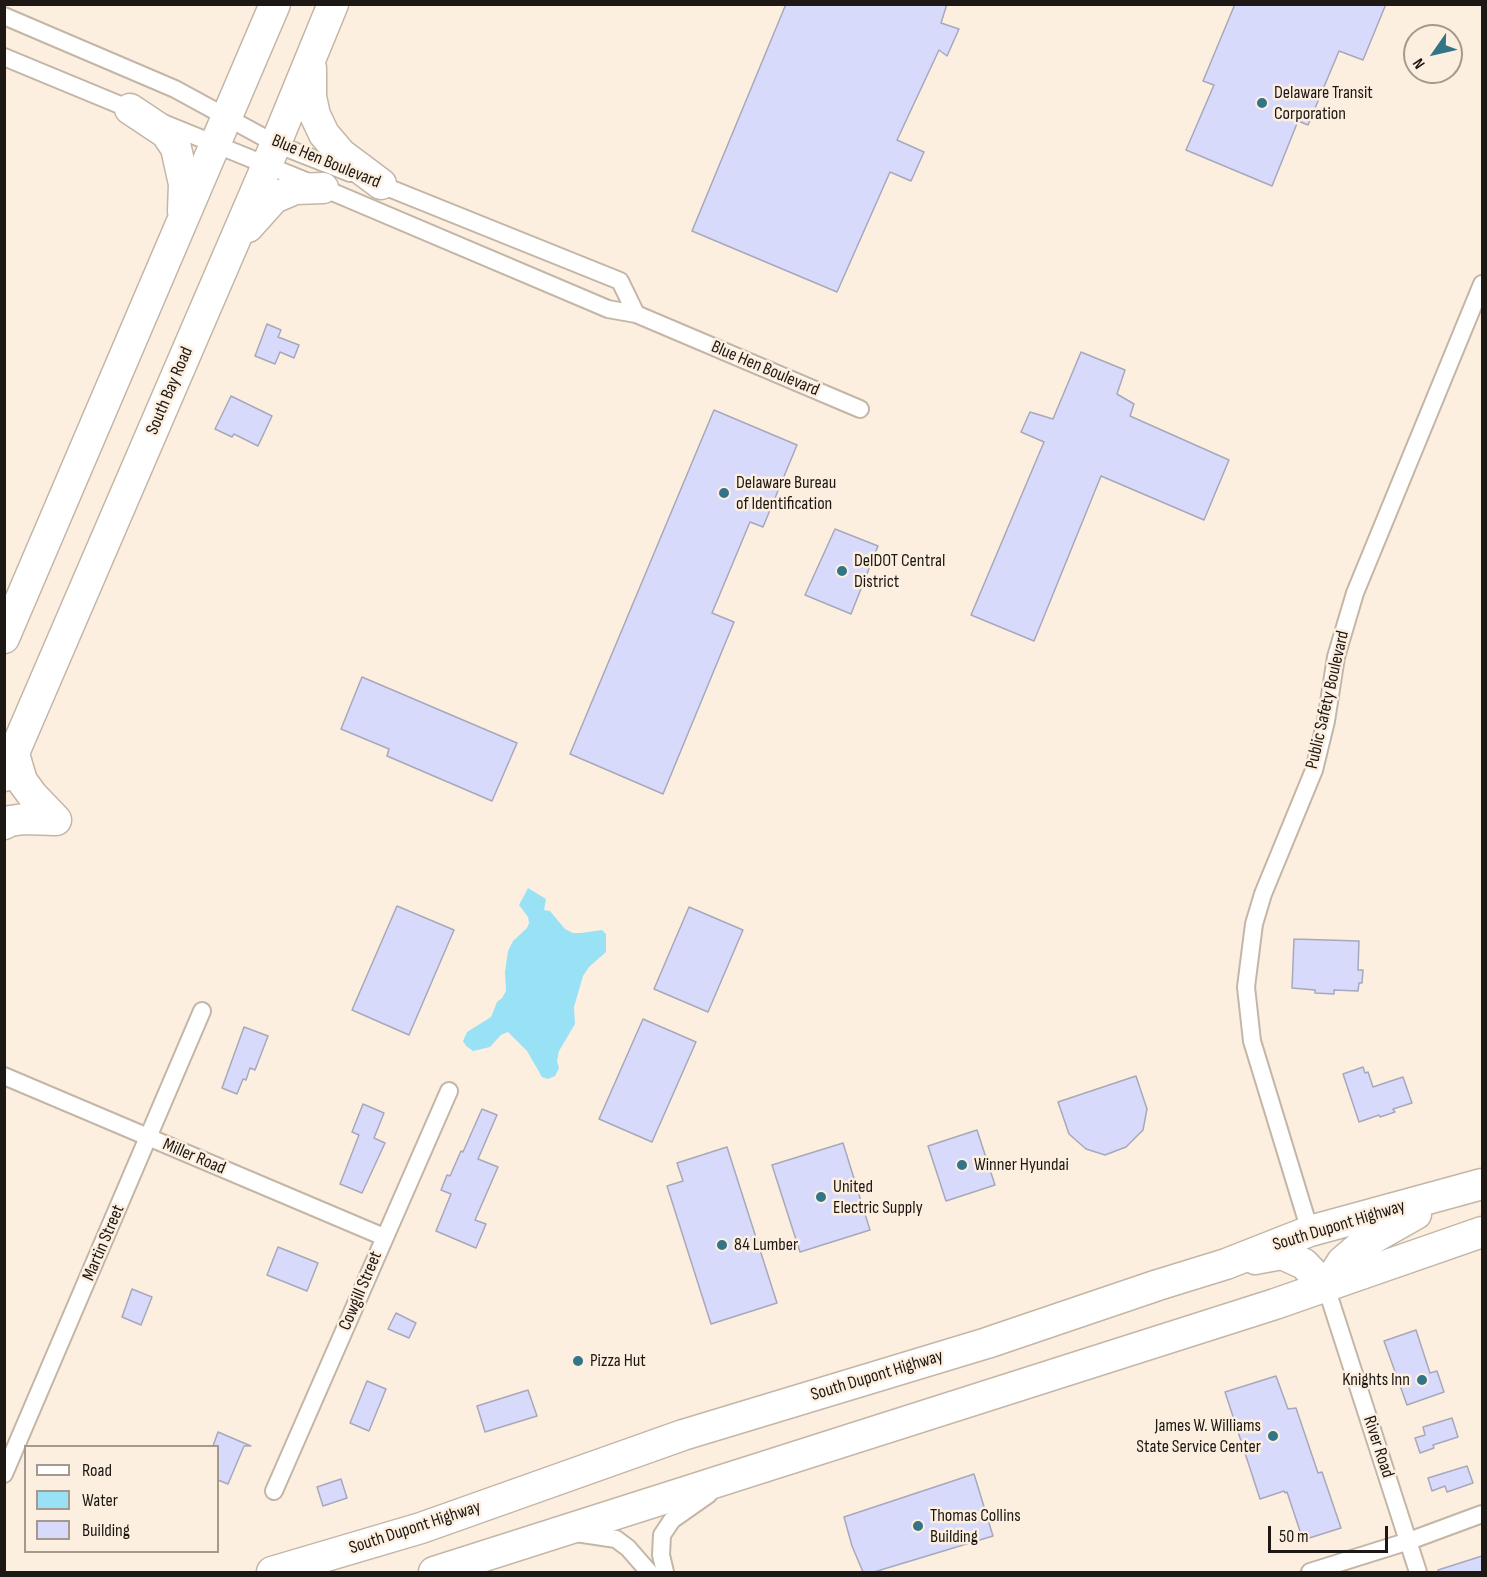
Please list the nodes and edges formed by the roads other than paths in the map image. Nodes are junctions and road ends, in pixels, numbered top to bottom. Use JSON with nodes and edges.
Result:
{"nodes":[{"id":1,"x":275,"y":4,"type":"edge"},
{"id":2,"x":333,"y":4,"type":"edge"},
{"id":3,"x":6,"y":20,"type":"edge"},
{"id":4,"x":312,"y":56,"type":"junction"},
{"id":5,"x":4,"y":57,"type":"edge"},
{"id":6,"x":129,"y":109,"type":"junction"},
{"id":7,"x":221,"y":131,"type":"junction"},
{"id":8,"x":272,"y":154,"type":"junction"},
{"id":9,"x":381,"y":184,"type":"junction"},
{"id":10,"x":322,"y":188,"type":"junction"},
{"id":11,"x":180,"y":227,"type":"junction"},
{"id":12,"x":231,"y":248,"type":"junction"},
{"id":13,"x":1482,"y":284,"type":"edge"},
{"id":14,"x":636,"y":314,"type":"junction"},
{"id":15,"x":860,"y":409,"type":"dead end"},
{"id":16,"x":4,"y":638,"type":"edge"},
{"id":17,"x":9,"y":765,"type":"edge"},
{"id":18,"x":4,"y":824,"type":"edge"},
{"id":19,"x":202,"y":1011,"type":"dead end"},
{"id":20,"x":4,"y":1076,"type":"edge"},
{"id":21,"x":449,"y":1091,"type":"dead end"},
{"id":22,"x":148,"y":1138,"type":"junction"},
{"id":23,"x":1482,"y":1185,"type":"edge"},
{"id":24,"x":1310,"y":1231,"type":"junction"},
{"id":25,"x":1482,"y":1233,"type":"edge"},
{"id":26,"x":384,"y":1237,"type":"junction"},
{"id":27,"x":1226,"y":1264,"type":"junction"},
{"id":28,"x":1304,"y":1264,"type":"junction"},
{"id":29,"x":1345,"y":1274,"type":"junction"},
{"id":30,"x":1275,"y":1304,"type":"junction"},
{"id":31,"x":4,"y":1474,"type":"edge"},
{"id":32,"x":733,"y":1478,"type":"junction"},
{"id":33,"x":274,"y":1491,"type":"dead end"},
{"id":34,"x":1482,"y":1514,"type":"edge"},
{"id":35,"x":421,"y":1528,"type":"junction"},
{"id":36,"x":563,"y":1532,"type":"junction"},
{"id":37,"x":1409,"y":1541,"type":"junction"},
{"id":38,"x":272,"y":1572,"type":"edge"},
{"id":39,"x":315,"y":1572,"type":"edge"},
{"id":40,"x":434,"y":1572,"type":"edge"},
{"id":41,"x":649,"y":1572,"type":"edge"},
{"id":42,"x":665,"y":1572,"type":"edge"},
{"id":43,"x":1310,"y":1572,"type":"edge"},
{"id":44,"x":1419,"y":1572,"type":"edge"}],
"edges":[{"from":1,"to":7,"type":"highway"},
{"from":2,"to":4,"type":"highway","name":"South Bay Road"},
{"from":3,"to":7,"type":"street","name":"Blue Hen Boulevard"},
{"from":4,"to":8,"type":"highway","name":"South Bay Road"},
{"from":4,"to":9,"type":"highway"},
{"from":5,"to":6,"type":"street","name":"Blue Hen Boulevard"},
{"from":6,"to":7,"type":"street","name":"Blue Hen Boulevard"},
{"from":6,"to":11,"type":"highway"},
{"from":7,"to":8,"type":"street","name":"Blue Hen Boulevard"},
{"from":7,"to":8,"type":"street","name":"Blue Hen Boulevard"},
{"from":7,"to":11,"type":"highway"},
{"from":8,"to":9,"type":"street","name":"Blue Hen Boulevard"},
{"from":8,"to":10,"type":"street","name":"Blue Hen Boulevard"},
{"from":8,"to":12,"type":"highway","name":"South Bay Road"},
{"from":9,"to":14,"type":"street","name":"Blue Hen Boulevard"},
{"from":10,"to":12,"type":"highway"},
{"from":10,"to":14,"type":"street","name":"Blue Hen Boulevard"},
{"from":11,"to":16,"type":"highway"},
{"from":12,"to":17,"type":"highway","name":"South Bay Road"},
{"from":13,"to":24,"type":"street","name":"Public Safety Boulevard"},
{"from":14,"to":15,"type":"street","name":"Blue Hen Boulevard"},
{"from":17,"to":18,"type":"highway"},
{"from":19,"to":22,"type":"street","name":"Martin Street"},
{"from":20,"to":22,"type":"street","name":"Miller Road"},
{"from":21,"to":26,"type":"street","name":"Cowgill Street"},
{"from":22,"to":26,"type":"street","name":"Miller Road"},
{"from":22,"to":31,"type":"street","name":"Martin Street"},
{"from":23,"to":24,"type":"highway","name":"South Dupont Highway"},
{"from":23,"to":29,"type":"highway"},
{"from":24,"to":27,"type":"highway","name":"South Dupont Highway"},
{"from":24,"to":28,"type":"highway"},
{"from":24,"to":29,"type":"highway"},
{"from":25,"to":29,"type":"highway"},
{"from":26,"to":33,"type":"street","name":"Cowgill Street"},
{"from":27,"to":28,"type":"highway"},
{"from":27,"to":35,"type":"highway","name":"South Dupont Highway"},
{"from":28,"to":29,"type":"highway"},
{"from":28,"to":30,"type":"highway"},
{"from":29,"to":30,"type":"highway"},
{"from":29,"to":37,"type":"street","name":"River Road"},
{"from":30,"to":32,"type":"highway"},
{"from":32,"to":36,"type":"highway"},
{"from":32,"to":42,"type":"street"},
{"from":34,"to":37,"type":"street"},
{"from":35,"to":38,"type":"highway","name":"South Dupont Highway"},
{"from":35,"to":39,"type":"highway"},
{"from":36,"to":40,"type":"highway"},
{"from":36,"to":41,"type":"street"},
{"from":37,"to":43,"type":"street"},
{"from":37,"to":44,"type":"street","name":"River Road"}]}
